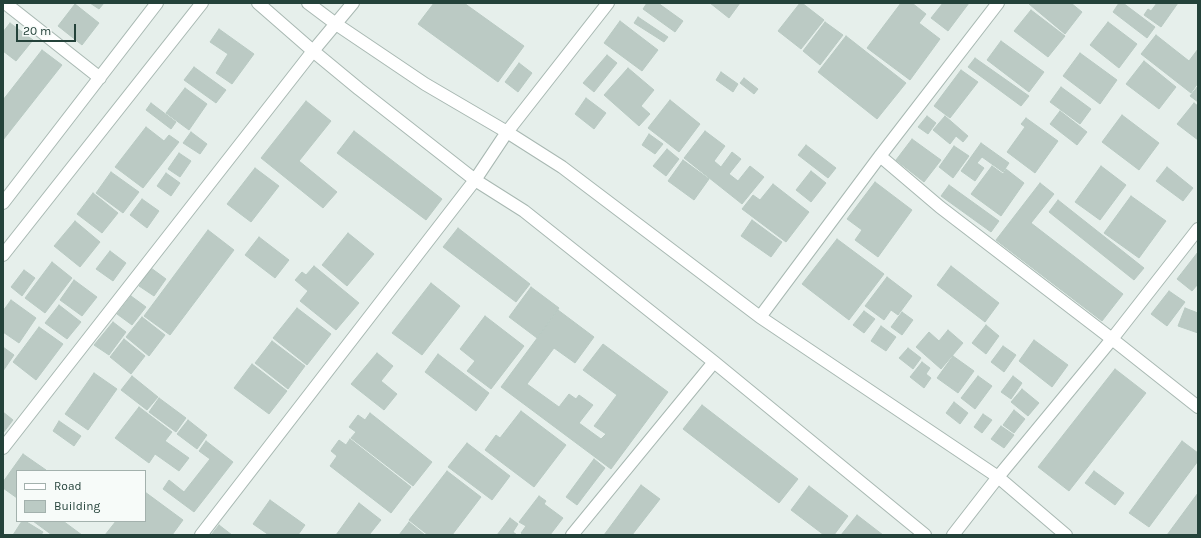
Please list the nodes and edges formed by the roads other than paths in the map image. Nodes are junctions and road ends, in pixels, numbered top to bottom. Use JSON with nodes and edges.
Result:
{"nodes":[{"id":1,"x":5,"y":3,"type":"edge"},
{"id":2,"x":158,"y":3,"type":"edge"},
{"id":3,"x":202,"y":3,"type":"edge"},
{"id":4,"x":258,"y":3,"type":"edge"},
{"id":5,"x":308,"y":3,"type":"edge"},
{"id":6,"x":353,"y":3,"type":"edge"},
{"id":7,"x":608,"y":3,"type":"edge"},
{"id":8,"x":998,"y":3,"type":"edge"},
{"id":9,"x":336,"y":24,"type":"junction"},
{"id":10,"x":313,"y":51,"type":"junction"},
{"id":11,"x":100,"y":78,"type":"junction"},
{"id":12,"x":507,"y":132,"type":"junction"},
{"id":13,"x":880,"y":156,"type":"junction"},
{"id":14,"x":475,"y":180,"type":"junction"},
{"id":15,"x":3,"y":203,"type":"edge"},
{"id":16,"x":1198,"y":229,"type":"edge"},
{"id":17,"x":3,"y":255,"type":"edge"},
{"id":18,"x":760,"y":317,"type":"junction"},
{"id":19,"x":1112,"y":339,"type":"junction"},
{"id":20,"x":714,"y":362,"type":"junction"},
{"id":21,"x":1198,"y":407,"type":"edge"},
{"id":22,"x":3,"y":448,"type":"edge"},
{"id":23,"x":998,"y":477,"type":"junction"},
{"id":24,"x":201,"y":535,"type":"edge"},
{"id":25,"x":572,"y":535,"type":"edge"},
{"id":26,"x":926,"y":535,"type":"edge"},
{"id":27,"x":953,"y":535,"type":"edge"},
{"id":28,"x":1066,"y":535,"type":"edge"}],
"edges":[{"from":1,"to":11,"type":"street"},
{"from":2,"to":11,"type":"street"},
{"from":3,"to":17,"type":"street"},
{"from":4,"to":10,"type":"street"},
{"from":5,"to":9,"type":"street"},
{"from":6,"to":9,"type":"street"},
{"from":7,"to":12,"type":"street"},
{"from":8,"to":13,"type":"street"},
{"from":9,"to":10,"type":"street"},
{"from":9,"to":12,"type":"street"},
{"from":10,"to":14,"type":"street"},
{"from":10,"to":22,"type":"street"},
{"from":11,"to":15,"type":"street"},
{"from":12,"to":14,"type":"street"},
{"from":12,"to":18,"type":"street"},
{"from":13,"to":18,"type":"street"},
{"from":13,"to":19,"type":"street"},
{"from":14,"to":20,"type":"street"},
{"from":14,"to":24,"type":"street"},
{"from":16,"to":19,"type":"street"},
{"from":18,"to":23,"type":"street"},
{"from":19,"to":21,"type":"street"},
{"from":19,"to":23,"type":"street"},
{"from":20,"to":25,"type":"street"},
{"from":20,"to":26,"type":"street"},
{"from":23,"to":27,"type":"street"},
{"from":23,"to":28,"type":"street"}]}
